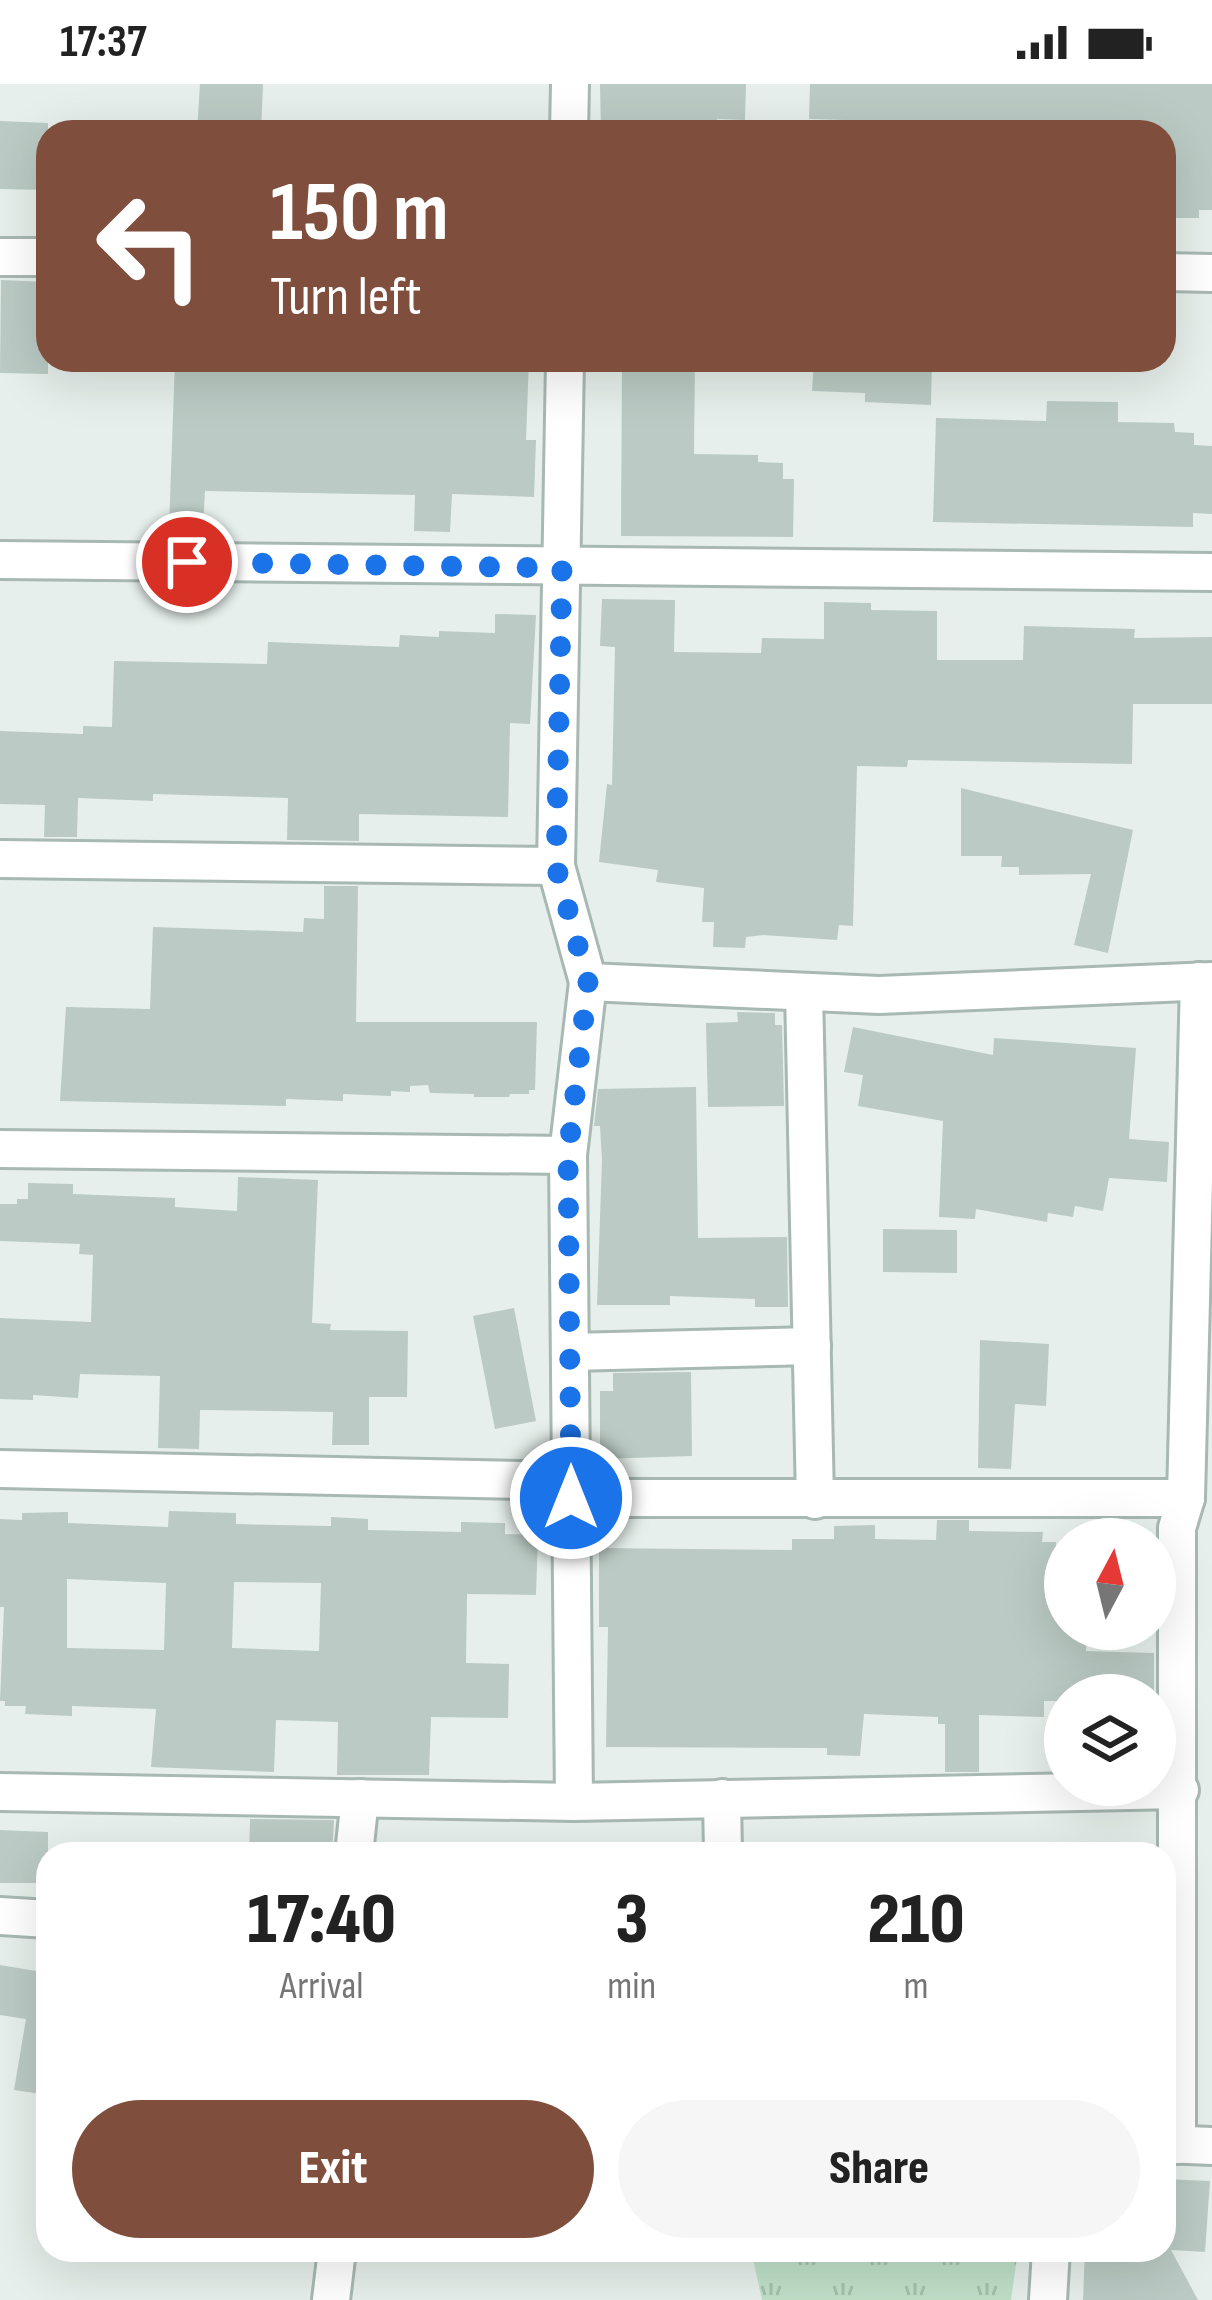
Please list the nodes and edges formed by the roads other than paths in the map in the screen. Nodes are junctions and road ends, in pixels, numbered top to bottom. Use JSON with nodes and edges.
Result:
{"nodes":[{"id":1,"x":570,"y":84,"type":"edge"},
{"id":2,"x":569,"y":120,"type":"edge"},
{"id":3,"x":0,"y":256,"type":"edge"},
{"id":4,"x":36,"y":257,"type":"edge"},
{"id":5,"x":1176,"y":272,"type":"edge"},
{"id":6,"x":1212,"y":273,"type":"edge"},
{"id":7,"x":565,"y":372,"type":"edge"},
{"id":8,"x":0,"y":560,"type":"edge"},
{"id":9,"x":562,"y":568,"type":"junction"},
{"id":10,"x":1212,"y":572,"type":"edge"},
{"id":11,"x":0,"y":859,"type":"edge"},
{"id":12,"x":556,"y":866,"type":"junction"},
{"id":13,"x":1206,"y":981,"type":"edge"},
{"id":14,"x":588,"y":982,"type":"junction"},
{"id":15,"x":804,"y":992,"type":"junction"},
{"id":16,"x":0,"y":1149,"type":"edge"},
{"id":17,"x":568,"y":1155,"type":"junction"},
{"id":18,"x":812,"y":1346,"type":"junction"},
{"id":19,"x":570,"y":1352,"type":"junction"},
{"id":20,"x":0,"y":1469,"type":"edge"},
{"id":21,"x":571,"y":1490,"type":"junction"},
{"id":22,"x":1186,"y":1498,"type":"junction"},
{"id":23,"x":815,"y":1500,"type":"junction"},
{"id":24,"x":1180,"y":1790,"type":"junction"},
{"id":25,"x":0,"y":1792,"type":"edge"},
{"id":26,"x":360,"y":1798,"type":"junction"},
{"id":27,"x":722,"y":1798,"type":"junction"},
{"id":28,"x":574,"y":1802,"type":"junction"},
{"id":29,"x":355,"y":1842,"type":"edge"},
{"id":30,"x":723,"y":1842,"type":"edge"},
{"id":31,"x":0,"y":1916,"type":"edge"},
{"id":32,"x":36,"y":1918,"type":"edge"},
{"id":33,"x":1184,"y":2145,"type":"edge"},
{"id":34,"x":336,"y":2262,"type":"edge"},
{"id":35,"x":1050,"y":2262,"type":"edge"},
{"id":36,"x":332,"y":2300,"type":"edge"},
{"id":37,"x":1048,"y":2300,"type":"edge"}],
"edges":[{"from":1,"to":2,"type":"street"},
{"from":3,"to":4,"type":"street"},
{"from":5,"to":6,"type":"street"},
{"from":7,"to":9,"type":"street"},
{"from":8,"to":9,"type":"street"},
{"from":9,"to":10,"type":"street"},
{"from":9,"to":12,"type":"street"},
{"from":11,"to":12,"type":"street"},
{"from":12,"to":14,"type":"street"},
{"from":13,"to":15,"type":"street"},
{"from":13,"to":22,"type":"street"},
{"from":14,"to":15,"type":"street"},
{"from":14,"to":17,"type":"street"},
{"from":15,"to":18,"type":"street"},
{"from":16,"to":17,"type":"street"},
{"from":17,"to":19,"type":"street"},
{"from":18,"to":19,"type":"street"},
{"from":18,"to":23,"type":"street"},
{"from":19,"to":21,"type":"street"},
{"from":20,"to":21,"type":"street"},
{"from":21,"to":23,"type":"street"},
{"from":21,"to":28,"type":"street"},
{"from":22,"to":23,"type":"street"},
{"from":22,"to":24,"type":"street"},
{"from":24,"to":27,"type":"street"},
{"from":24,"to":33,"type":"street"},
{"from":25,"to":26,"type":"street"},
{"from":26,"to":28,"type":"street"},
{"from":26,"to":29,"type":"street"},
{"from":27,"to":28,"type":"street"},
{"from":27,"to":30,"type":"street"},
{"from":31,"to":32,"type":"street"},
{"from":34,"to":36,"type":"street"},
{"from":35,"to":37,"type":"street"}]}
